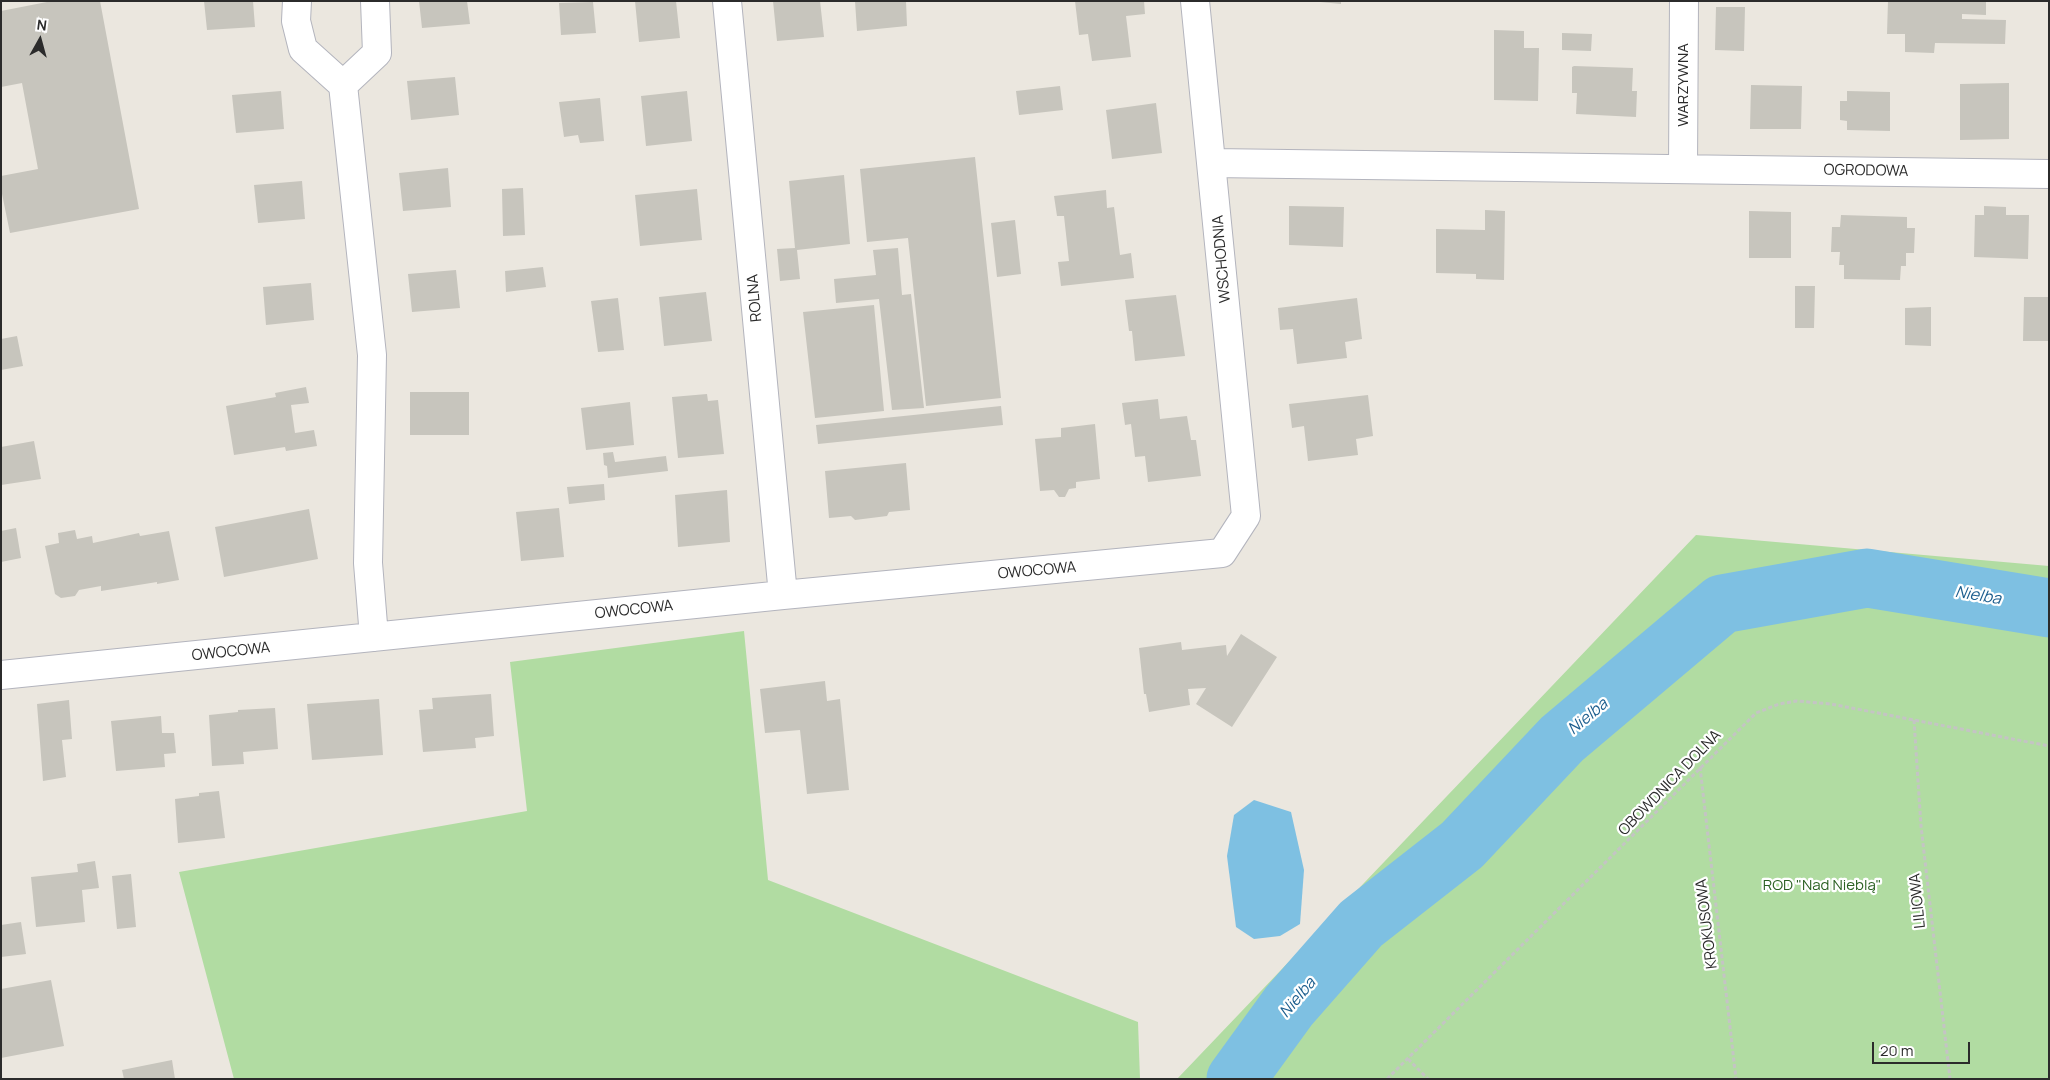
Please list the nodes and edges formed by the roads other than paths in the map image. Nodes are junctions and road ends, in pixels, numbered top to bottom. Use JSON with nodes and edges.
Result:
{"nodes":[{"id":1,"x":296,"y":1,"type":"edge"},
{"id":2,"x":375,"y":1,"type":"edge"},
{"id":3,"x":727,"y":1,"type":"edge"},
{"id":4,"x":1194,"y":1,"type":"edge"},
{"id":5,"x":1684,"y":1,"type":"edge"},
{"id":6,"x":343,"y":85,"type":"junction"},
{"id":7,"x":1212,"y":163,"type":"junction"},
{"id":8,"x":1683,"y":169,"type":"junction"},
{"id":9,"x":2049,"y":174,"type":"edge"},
{"id":10,"x":1246,"y":516,"type":"joint"},
{"id":11,"x":783,"y":594,"type":"junction"},
{"id":12,"x":374,"y":637,"type":"junction"},
{"id":13,"x":1,"y":675,"type":"edge"}],
"edges":[{"from":1,"to":6,"type":"street"},
{"from":2,"to":6,"type":"street"},
{"from":3,"to":11,"type":"street","name":"ROLNA"},
{"from":4,"to":7,"type":"street","name":"WSCHODNIA"},
{"from":5,"to":8,"type":"street","name":"WARZYWNA"},
{"from":6,"to":12,"type":"street"},
{"from":7,"to":8,"type":"street","name":"OGRODOWA"},
{"from":7,"to":10,"type":"street","name":"WSCHODNIA"},
{"from":8,"to":9,"type":"street","name":"OGRODOWA"},
{"from":10,"to":11,"type":"street","name":"OWOCOWA"},
{"from":11,"to":12,"type":"street","name":"OWOCOWA"},
{"from":12,"to":13,"type":"street","name":"OWOCOWA"}]}
